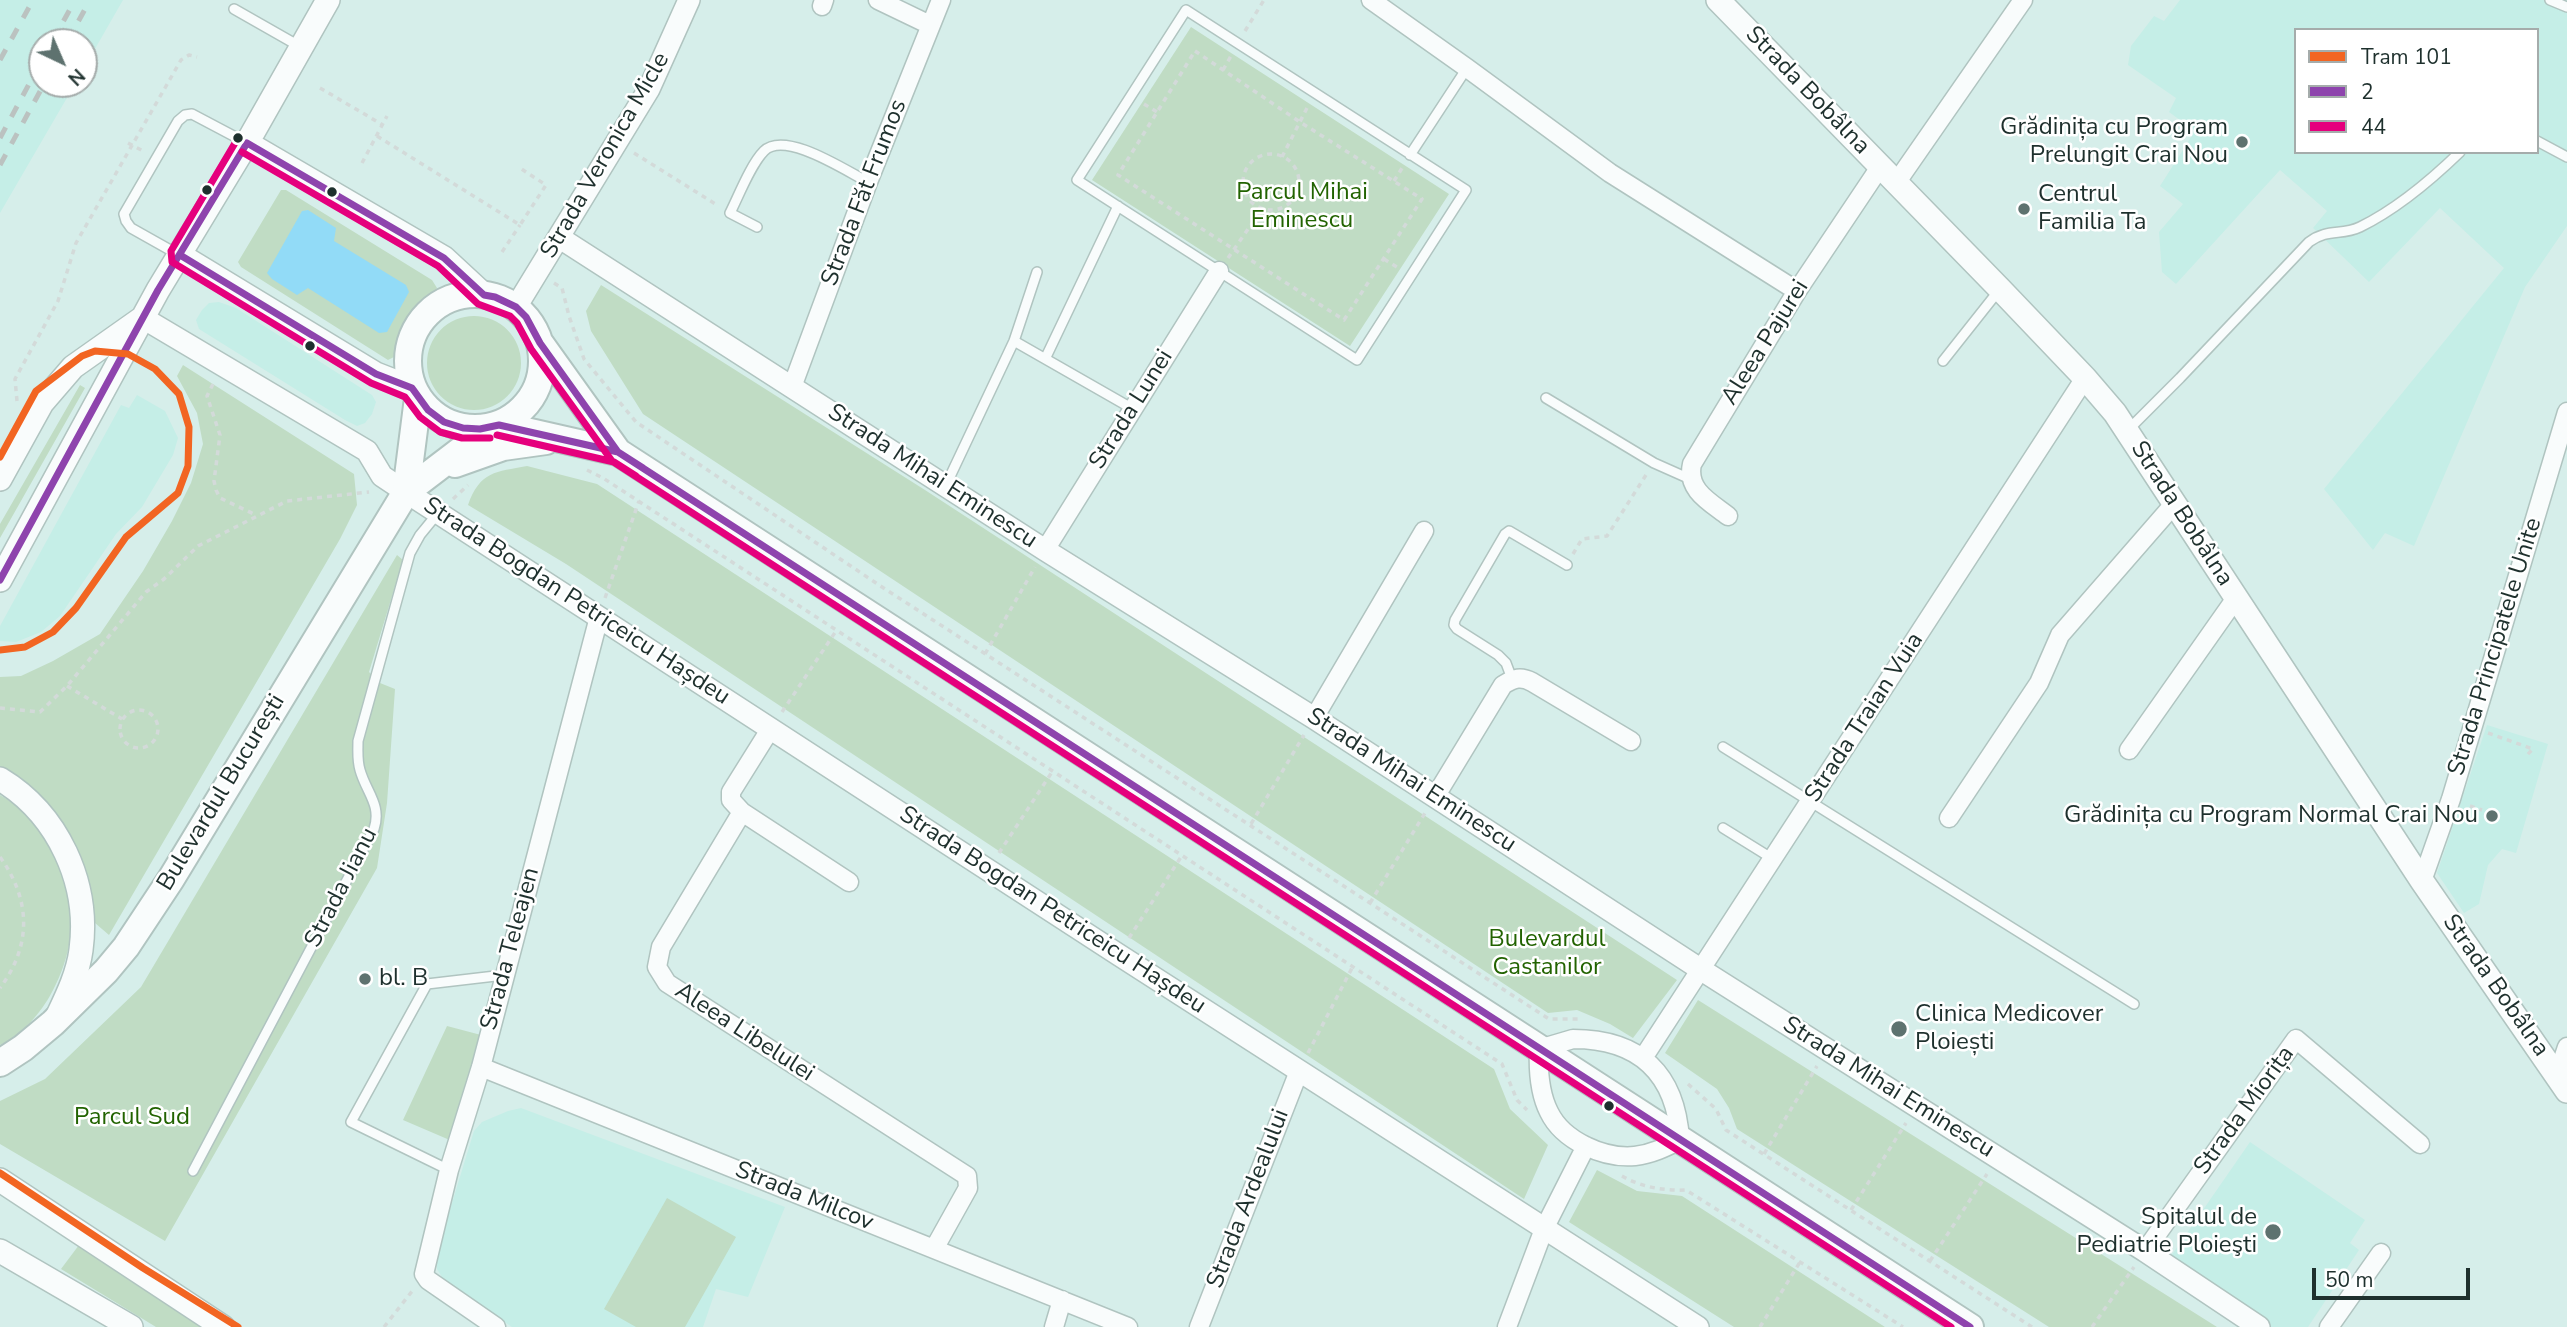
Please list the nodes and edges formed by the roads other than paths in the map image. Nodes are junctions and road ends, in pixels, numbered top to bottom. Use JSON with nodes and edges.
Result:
{"nodes":[{"id":1,"x":328,"y":0,"type":"edge"},
{"id":2,"x":689,"y":0,"type":"edge"},
{"id":3,"x":878,"y":0,"type":"edge"},
{"id":4,"x":941,"y":0,"type":"edge"},
{"id":5,"x":1371,"y":0,"type":"edge"},
{"id":6,"x":2023,"y":0,"type":"edge"},
{"id":7,"x":2550,"y":0,"type":"edge"},
{"id":8,"x":1730,"y":5,"type":"edge"},
{"id":9,"x":2567,"y":7,"type":"edge"},
{"id":10,"x":234,"y":9,"type":"dead end"},
{"id":11,"x":930,"y":25,"type":"junction"},
{"id":12,"x":301,"y":47,"type":"junction"},
{"id":13,"x":1467,"y":68,"type":"junction"},
{"id":14,"x":2539,"y":142,"type":"edge"},
{"id":15,"x":247,"y":143,"type":"junction"},
{"id":16,"x":2458,"y":154,"type":"edge"},
{"id":17,"x":1410,"y":155,"type":"junction"},
{"id":18,"x":2567,"y":157,"type":"edge"},
{"id":19,"x":1888,"y":175,"type":"junction"},
{"id":20,"x":868,"y":182,"type":"junction"},
{"id":21,"x":1118,"y":206,"type":"junction"},
{"id":22,"x":757,"y":227,"type":"dead end"},
{"id":23,"x":560,"y":238,"type":"junction"},
{"id":24,"x":180,"y":256,"type":"junction"},
{"id":25,"x":1219,"y":271,"type":"junction"},
{"id":26,"x":1037,"y":272,"type":"dead end"},
{"id":27,"x":2000,"y":289,"type":"junction"},
{"id":28,"x":1797,"y":291,"type":"junction"},
{"id":29,"x":484,"y":295,"type":"junction"},
{"id":30,"x":516,"y":307,"type":"junction"},
{"id":31,"x":143,"y":318,"type":"junction"},
{"id":32,"x":1014,"y":341,"type":"junction"},
{"id":33,"x":540,"y":343,"type":"junction"},
{"id":34,"x":1046,"y":357,"type":"junction"},
{"id":35,"x":1943,"y":362,"type":"dead end"},
{"id":36,"x":2085,"y":378,"type":"junction"},
{"id":37,"x":792,"y":387,"type":"junction"},
{"id":38,"x":415,"y":393,"type":"junction"},
{"id":39,"x":1546,"y":398,"type":"dead end"},
{"id":40,"x":1133,"y":409,"type":"junction"},
{"id":41,"x":2567,"y":412,"type":"edge"},
{"id":42,"x":495,"y":426,"type":"junction"},
{"id":43,"x":2127,"y":431,"type":"junction"},
{"id":44,"x":564,"y":440,"type":"junction"},
{"id":45,"x":618,"y":452,"type":"junction"},
{"id":46,"x":0,"y":479,"type":"edge"},
{"id":47,"x":1690,"y":479,"type":"junction"},
{"id":48,"x":946,"y":485,"type":"junction"},
{"id":49,"x":409,"y":494,"type":"junction"},
{"id":50,"x":2175,"y":503,"type":"junction"},
{"id":51,"x":439,"y":513,"type":"junction"},
{"id":52,"x":1728,"y":516,"type":"dead end"},
{"id":53,"x":1424,"y":531,"type":"dead end"},
{"id":54,"x":1045,"y":550,"type":"junction"},
{"id":55,"x":1567,"y":565,"type":"road end"},
{"id":56,"x":0,"y":580,"type":"edge"},
{"id":57,"x":2236,"y":598,"type":"junction"},
{"id":58,"x":599,"y":617,"type":"junction"},
{"id":59,"x":1512,"y":679,"type":"junction"},
{"id":60,"x":1314,"y":718,"type":"junction"},
{"id":61,"x":771,"y":728,"type":"junction"},
{"id":62,"x":1631,"y":741,"type":"dead end"},
{"id":63,"x":1723,"y":747,"type":"dead end"},
{"id":64,"x":2129,"y":750,"type":"dead end"},
{"id":65,"x":0,"y":779,"type":"edge"},
{"id":66,"x":1435,"y":797,"type":"junction"},
{"id":67,"x":1810,"y":802,"type":"junction"},
{"id":68,"x":742,"y":812,"type":"junction"},
{"id":69,"x":1949,"y":818,"type":"dead end"},
{"id":70,"x":1723,"y":828,"type":"dead end"},
{"id":71,"x":1773,"y":859,"type":"junction"},
{"id":72,"x":2422,"y":881,"type":"junction"},
{"id":73,"x":849,"y":882,"type":"dead end"},
{"id":74,"x":1700,"y":969,"type":"junction"},
{"id":75,"x":504,"y":975,"type":"junction"},
{"id":76,"x":2134,"y":1004,"type":"dead end"},
{"id":77,"x":54,"y":1023,"type":"junction"},
{"id":78,"x":2567,"y":1047,"type":"edge"},
{"id":79,"x":1539,"y":1049,"type":"junction"},
{"id":80,"x":1643,"y":1058,"type":"junction"},
{"id":81,"x":0,"y":1062,"type":"edge"},
{"id":82,"x":481,"y":1067,"type":"junction"},
{"id":83,"x":1299,"y":1071,"type":"junction"},
{"id":84,"x":2562,"y":1084,"type":"edge"},
{"id":85,"x":1680,"y":1140,"type":"junction"},
{"id":86,"x":2420,"y":1144,"type":"dead end"},
{"id":87,"x":1584,"y":1151,"type":"junction"},
{"id":88,"x":449,"y":1170,"type":"junction"},
{"id":89,"x":193,"y":1171,"type":"dead end"},
{"id":90,"x":0,"y":1180,"type":"edge"},
{"id":91,"x":1544,"y":1229,"type":"junction"},
{"id":92,"x":933,"y":1249,"type":"junction"},
{"id":93,"x":0,"y":1251,"type":"edge"},
{"id":94,"x":2145,"y":1251,"type":"junction"},
{"id":95,"x":2381,"y":1253,"type":"dead end"},
{"id":96,"x":1062,"y":1300,"type":"junction"},
{"id":97,"x":131,"y":1327,"type":"edge"},
{"id":98,"x":223,"y":1327,"type":"edge"},
{"id":99,"x":496,"y":1327,"type":"edge"},
{"id":100,"x":1054,"y":1327,"type":"edge"},
{"id":101,"x":1128,"y":1327,"type":"edge"},
{"id":102,"x":1199,"y":1327,"type":"edge"},
{"id":103,"x":1507,"y":1327,"type":"edge"},
{"id":104,"x":1699,"y":1327,"type":"edge"},
{"id":105,"x":1970,"y":1327,"type":"edge"},
{"id":106,"x":2259,"y":1327,"type":"edge"},
{"id":107,"x":2329,"y":1327,"type":"edge"}],
"edges":[{"from":1,"to":12,"type":"main road"},
{"from":2,"to":23,"type":"street","name":"Strada Veronica Micle"},
{"from":3,"to":11,"type":"street"},
{"from":4,"to":11,"type":"street","name":"Strada Făt Frumos"},
{"from":5,"to":13,"type":"street"},
{"from":6,"to":19,"type":"street","name":"Aleea Pajurei"},
{"from":7,"to":9,"type":"lane"},
{"from":8,"to":19,"type":"main road","name":"Strada Bobâlna"},
{"from":10,"to":12,"type":"lane"},
{"from":11,"to":20,"type":"street","name":"Strada Făt Frumos"},
{"from":12,"to":15,"type":"main road"},
{"from":13,"to":17,"type":"lane"},
{"from":13,"to":28,"type":"street"},
{"from":14,"to":18,"type":"lane"},
{"from":15,"to":24,"type":"main road"},
{"from":15,"to":24,"type":"lane"},
{"from":15,"to":29,"type":"main road"},
{"from":16,"to":43,"type":"lane"},
{"from":17,"to":21,"type":"lane"},
{"from":17,"to":25,"type":"lane"},
{"from":19,"to":27,"type":"main road","name":"Strada Bobâlna"},
{"from":19,"to":28,"type":"street","name":"Aleea Pajurei"},
{"from":20,"to":22,"type":"lane"},
{"from":20,"to":37,"type":"street","name":"Strada Făt Frumos"},
{"from":21,"to":25,"type":"lane"},
{"from":21,"to":34,"type":"lane"},
{"from":23,"to":30,"type":"street","name":"Strada Veronica Micle"},
{"from":23,"to":37,"type":"street","name":"Strada Mihai Eminescu"},
{"from":24,"to":31,"type":"main road"},
{"from":24,"to":38,"type":"main road"},
{"from":25,"to":40,"type":"street","name":"Strada Lunei"},
{"from":26,"to":32,"type":"lane"},
{"from":27,"to":35,"type":"lane"},
{"from":27,"to":36,"type":"main road","name":"Strada Bobâlna"},
{"from":28,"to":47,"type":"street","name":"Aleea Pajurei"},
{"from":29,"to":30,"type":"main road"},
{"from":29,"to":38,"type":"main road"},
{"from":30,"to":33,"type":"main road"},
{"from":31,"to":46,"type":"main road"},
{"from":31,"to":49,"type":"street","name":"Strada Bogdan Petriceicu Hașdeu"},
{"from":31,"to":56,"type":"main road"},
{"from":32,"to":34,"type":"lane"},
{"from":32,"to":48,"type":"lane"},
{"from":33,"to":42,"type":"main road"},
{"from":33,"to":45,"type":"main road"},
{"from":34,"to":40,"type":"lane"},
{"from":36,"to":43,"type":"main road","name":"Strada Bobâlna"},
{"from":36,"to":67,"type":"street","name":"Strada Traian Vuia"},
{"from":37,"to":48,"type":"street","name":"Strada Mihai Eminescu"},
{"from":38,"to":42,"type":"main road"},
{"from":38,"to":49,"type":"main road","name":"Bulevardul București"},
{"from":39,"to":47,"type":"lane"},
{"from":40,"to":54,"type":"street","name":"Strada Lunei"},
{"from":41,"to":72,"type":"street","name":"Strada Principatele Unite"},
{"from":42,"to":44,"type":"main road"},
{"from":42,"to":49,"type":"main road","name":"Bulevardul București"},
{"from":43,"to":50,"type":"main road","name":"Strada Bobâlna"},
{"from":44,"to":45,"type":"main road"},
{"from":44,"to":49,"type":"main road"},
{"from":45,"to":79,"type":"main road"},
{"from":47,"to":52,"type":"street"},
{"from":48,"to":54,"type":"street","name":"Strada Mihai Eminescu"},
{"from":49,"to":51,"type":"street","name":"Strada Bogdan Petriceicu Hașdeu"},
{"from":49,"to":77,"type":"main road","name":"Bulevardul București"},
{"from":50,"to":57,"type":"main road","name":"Strada Bobâlna"},
{"from":50,"to":69,"type":"street"},
{"from":51,"to":58,"type":"street","name":"Strada Bogdan Petriceicu Hașdeu"},
{"from":51,"to":89,"type":"lane","name":"Strada Jianu"},
{"from":53,"to":60,"type":"street"},
{"from":54,"to":60,"type":"street","name":"Strada Mihai Eminescu"},
{"from":55,"to":59,"type":"lane"},
{"from":57,"to":64,"type":"street"},
{"from":57,"to":72,"type":"main road","name":"Strada Bobâlna"},
{"from":58,"to":61,"type":"street","name":"Strada Bogdan Petriceicu Hașdeu"},
{"from":58,"to":75,"type":"street","name":"Strada Teleajen"},
{"from":59,"to":62,"type":"street"},
{"from":59,"to":66,"type":"street"},
{"from":60,"to":66,"type":"street","name":"Strada Mihai Eminescu"},
{"from":61,"to":68,"type":"street"},
{"from":61,"to":83,"type":"street","name":"Strada Bogdan Petriceicu Hașdeu"},
{"from":63,"to":67,"type":"lane"},
{"from":65,"to":77,"type":"main road"},
{"from":66,"to":74,"type":"street","name":"Strada Mihai Eminescu"},
{"from":67,"to":71,"type":"street","name":"Strada Traian Vuia"},
{"from":67,"to":76,"type":"lane"},
{"from":68,"to":73,"type":"street"},
{"from":68,"to":92,"type":"street","name":"Aleea Libelulei"},
{"from":70,"to":71,"type":"lane"},
{"from":71,"to":74,"type":"street","name":"Strada Traian Vuia"},
{"from":72,"to":84,"type":"main road","name":"Strada Bobâlna"},
{"from":74,"to":80,"type":"street","name":"Strada Traian Vuia"},
{"from":74,"to":94,"type":"street","name":"Strada Mihai Eminescu"},
{"from":75,"to":82,"type":"street","name":"Strada Teleajen"},
{"from":75,"to":88,"type":"lane"},
{"from":77,"to":81,"type":"main road","name":"Bulevardul București"},
{"from":78,"to":84,"type":"street"},
{"from":79,"to":80,"type":"street"},
{"from":79,"to":85,"type":"main road"},
{"from":79,"to":87,"type":"street"},
{"from":80,"to":85,"type":"street"},
{"from":82,"to":88,"type":"street","name":"Strada Teleajen"},
{"from":82,"to":92,"type":"street","name":"Strada Milcov"},
{"from":83,"to":91,"type":"street","name":"Strada Bogdan Petriceicu Hașdeu"},
{"from":83,"to":102,"type":"street","name":"Strada Ardealului"},
{"from":85,"to":87,"type":"street"},
{"from":85,"to":105,"type":"main road"},
{"from":86,"to":94,"type":"street","name":"Strada Miorița"},
{"from":87,"to":91,"type":"street"},
{"from":88,"to":99,"type":"street","name":"Strada Teleajen"},
{"from":90,"to":98,"type":"main road"},
{"from":91,"to":103,"type":"street"},
{"from":91,"to":104,"type":"street","name":"Strada Bogdan Petriceicu Hașdeu"},
{"from":92,"to":96,"type":"street","name":"Strada Milcov"},
{"from":93,"to":97,"type":"main road"},
{"from":94,"to":106,"type":"street","name":"Strada Mihai Eminescu"},
{"from":95,"to":107,"type":"street"},
{"from":96,"to":100,"type":"street"},
{"from":96,"to":101,"type":"street","name":"Strada Milcov"}]}
